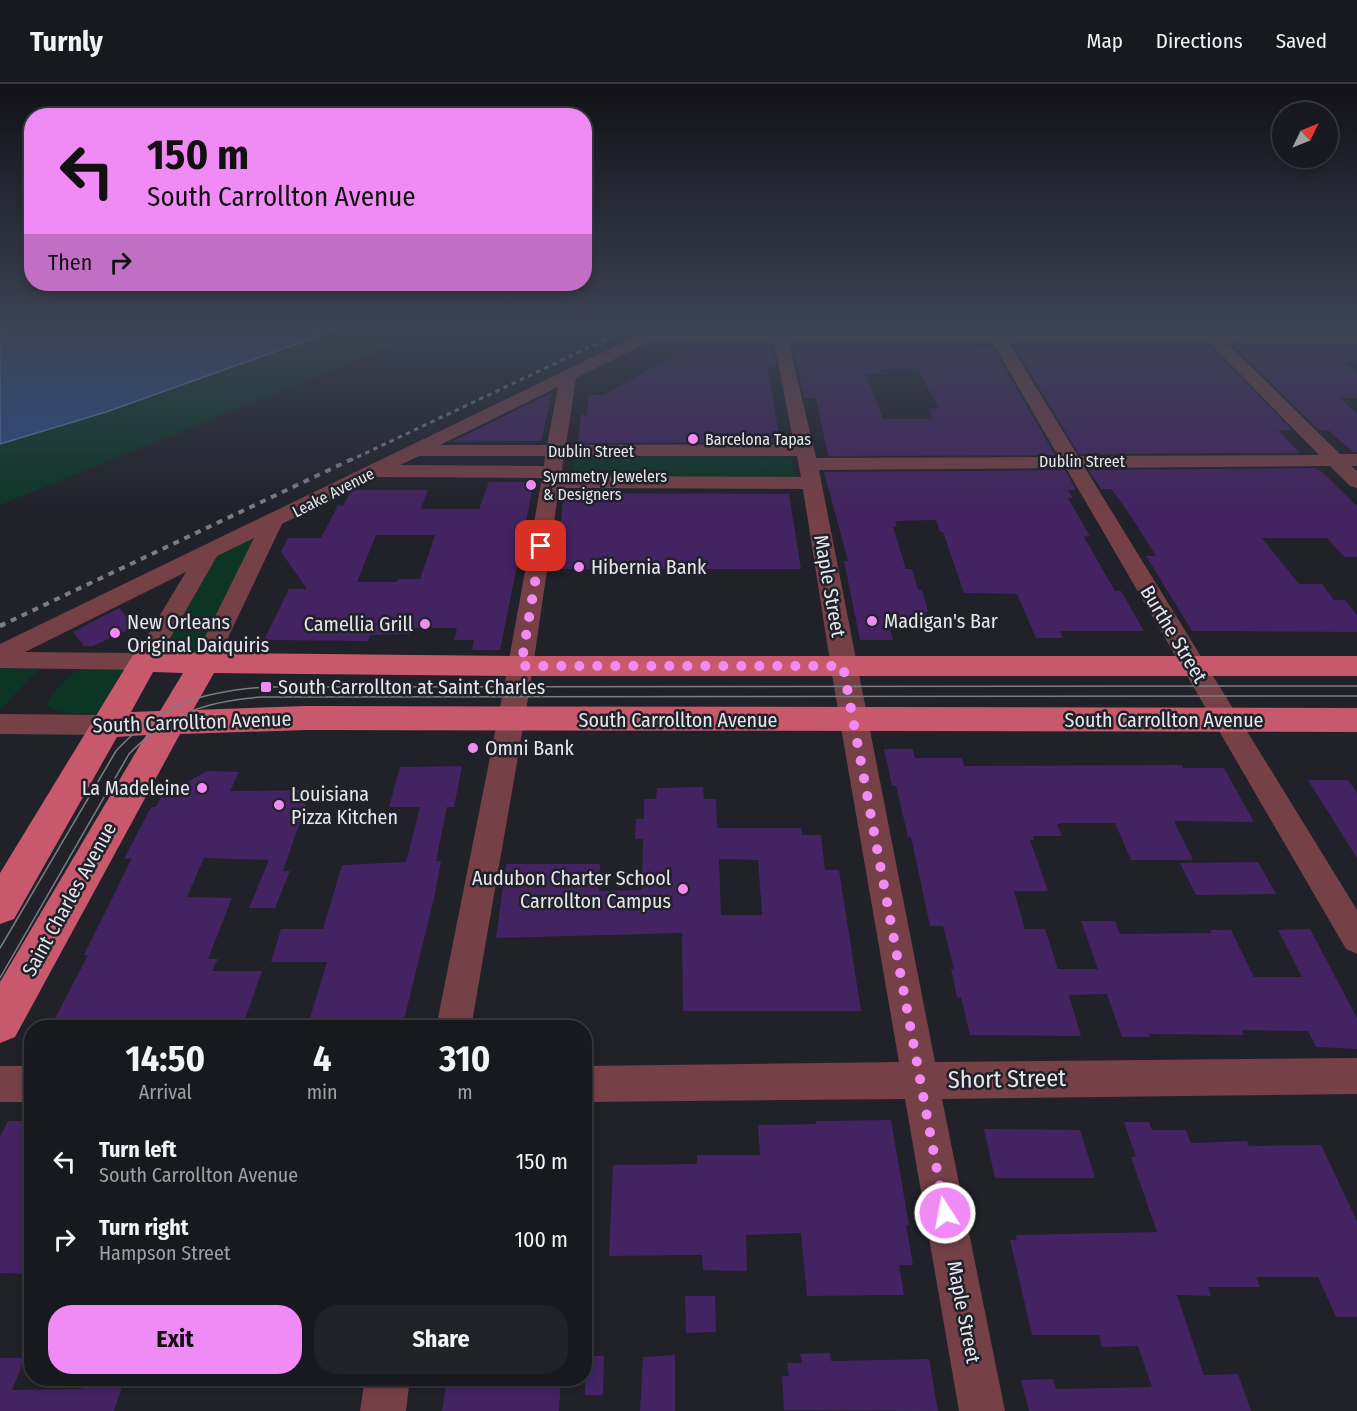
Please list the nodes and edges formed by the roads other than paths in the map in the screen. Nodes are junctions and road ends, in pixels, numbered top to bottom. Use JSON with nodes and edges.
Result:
{"nodes":[{"id":1,"x":538,"y":390,"type":"edge"},
{"id":2,"x":566,"y":390,"type":"edge"},
{"id":3,"x":791,"y":390,"type":"edge"},
{"id":4,"x":1028,"y":390,"type":"edge"},
{"id":5,"x":1264,"y":390,"type":"edge"},
{"id":6,"x":415,"y":450,"type":"junction"},
{"id":7,"x":441,"y":451,"type":"junction"},
{"id":8,"x":1335,"y":460,"type":"junction"},
{"id":9,"x":1357,"y":460,"type":"edge"},
{"id":10,"x":1071,"y":461,"type":"junction"},
{"id":11,"x":807,"y":464,"type":"junction"},
{"id":12,"x":553,"y":468,"type":"junction"},
{"id":13,"x":373,"y":471,"type":"junction"},
{"id":14,"x":431,"y":471,"type":"junction"},
{"id":15,"x":1357,"y":482,"type":"edge"},
{"id":16,"x":273,"y":521,"type":"junction"},
{"id":17,"x":209,"y":552,"type":"junction"},
{"id":18,"x":0,"y":654,"type":"edge"},
{"id":19,"x":0,"y":660,"type":"edge"},
{"id":20,"x":144,"y":662,"type":"junction"},
{"id":21,"x":204,"y":663,"type":"junction"},
{"id":22,"x":521,"y":666,"type":"junction"},
{"id":23,"x":843,"y":666,"type":"junction"},
{"id":24,"x":1193,"y":666,"type":"junction"},
{"id":25,"x":1357,"y":666,"type":"edge"},
{"id":26,"x":511,"y":720,"type":"junction"},
{"id":27,"x":854,"y":720,"type":"junction"},
{"id":28,"x":1226,"y":720,"type":"junction"},
{"id":29,"x":1357,"y":720,"type":"edge"},
{"id":30,"x":0,"y":724,"type":"edge"},
{"id":31,"x":167,"y":724,"type":"junction"},
{"id":32,"x":107,"y":725,"type":"junction"},
{"id":33,"x":0,"y":906,"type":"edge"},
{"id":34,"x":1357,"y":939,"type":"edge"},
{"id":35,"x":455,"y":1020,"type":"edge"},
{"id":36,"x":0,"y":1022,"type":"edge"},
{"id":37,"x":1357,"y":1076,"type":"edge"},
{"id":38,"x":920,"y":1080,"type":"junction"},
{"id":39,"x":0,"y":1084,"type":"edge"},
{"id":40,"x":24,"y":1084,"type":"edge"},
{"id":41,"x":592,"y":1084,"type":"edge"},
{"id":42,"x":387,"y":1386,"type":"edge"},
{"id":43,"x":382,"y":1411,"type":"edge"},
{"id":44,"x":982,"y":1411,"type":"edge"}],
"edges":[{"from":1,"to":6,"type":"street","name":"Leake Avenue"},
{"from":2,"to":12,"type":"street"},
{"from":3,"to":11,"type":"street","name":"Maple Street"},
{"from":4,"to":10,"type":"street","name":"Burthe Street"},
{"from":5,"to":8,"type":"street"},
{"from":6,"to":7,"type":"street","name":"Dublin Street"},
{"from":6,"to":13,"type":"street","name":"Leake Avenue"},
{"from":7,"to":12,"type":"street","name":"Dublin Street"},
{"from":7,"to":14,"type":"street"},
{"from":8,"to":9,"type":"street","name":"Dublin Street"},
{"from":8,"to":10,"type":"street","name":"Dublin Street"},
{"from":8,"to":15,"type":"street"},
{"from":10,"to":11,"type":"street","name":"Dublin Street"},
{"from":10,"to":24,"type":"street","name":"Burthe Street"},
{"from":11,"to":12,"type":"street","name":"Dublin Street"},
{"from":11,"to":12,"type":"street","name":"Dublin Street"},
{"from":11,"to":23,"type":"street","name":"Maple Street"},
{"from":12,"to":14,"type":"street","name":"Dublin Street"},
{"from":12,"to":22,"type":"street"},
{"from":13,"to":14,"type":"street","name":"Dublin Street"},
{"from":13,"to":16,"type":"street","name":"Leake Avenue"},
{"from":16,"to":17,"type":"street","name":"Leake Avenue"},
{"from":16,"to":21,"type":"street","name":"Saint Charles Avenue"},
{"from":17,"to":18,"type":"street","name":"Leake Avenue"},
{"from":17,"to":20,"type":"street"},
{"from":19,"to":20,"type":"street"},
{"from":20,"to":21,"type":"main road"},
{"from":20,"to":32,"type":"main road"},
{"from":21,"to":22,"type":"main road"},
{"from":21,"to":31,"type":"main road","name":"Saint Charles Avenue"},
{"from":22,"to":23,"type":"main road"},
{"from":22,"to":26,"type":"street"},
{"from":23,"to":24,"type":"main road"},
{"from":23,"to":27,"type":"street","name":"Maple Street"},
{"from":24,"to":25,"type":"main road"},
{"from":24,"to":28,"type":"street","name":"Burthe Street"},
{"from":26,"to":27,"type":"main road","name":"South Carrollton Avenue"},
{"from":26,"to":31,"type":"main road","name":"South Carrollton Avenue"},
{"from":26,"to":35,"type":"street"},
{"from":27,"to":28,"type":"main road","name":"South Carrollton Avenue"},
{"from":27,"to":38,"type":"street","name":"Maple Street"},
{"from":28,"to":29,"type":"main road","name":"South Carrollton Avenue"},
{"from":28,"to":34,"type":"street","name":"Burthe Street"},
{"from":30,"to":32,"type":"street","name":"South Carrollton Avenue"},
{"from":31,"to":32,"type":"main road","name":"South Carrollton Avenue"},
{"from":31,"to":36,"type":"main road","name":"Saint Charles Avenue"},
{"from":32,"to":33,"type":"main road"},
{"from":37,"to":38,"type":"street","name":"Short Street"},
{"from":38,"to":41,"type":"street","name":"Short Street"},
{"from":38,"to":44,"type":"street","name":"Maple Street"},
{"from":39,"to":40,"type":"street"},
{"from":42,"to":43,"type":"street"}]}
